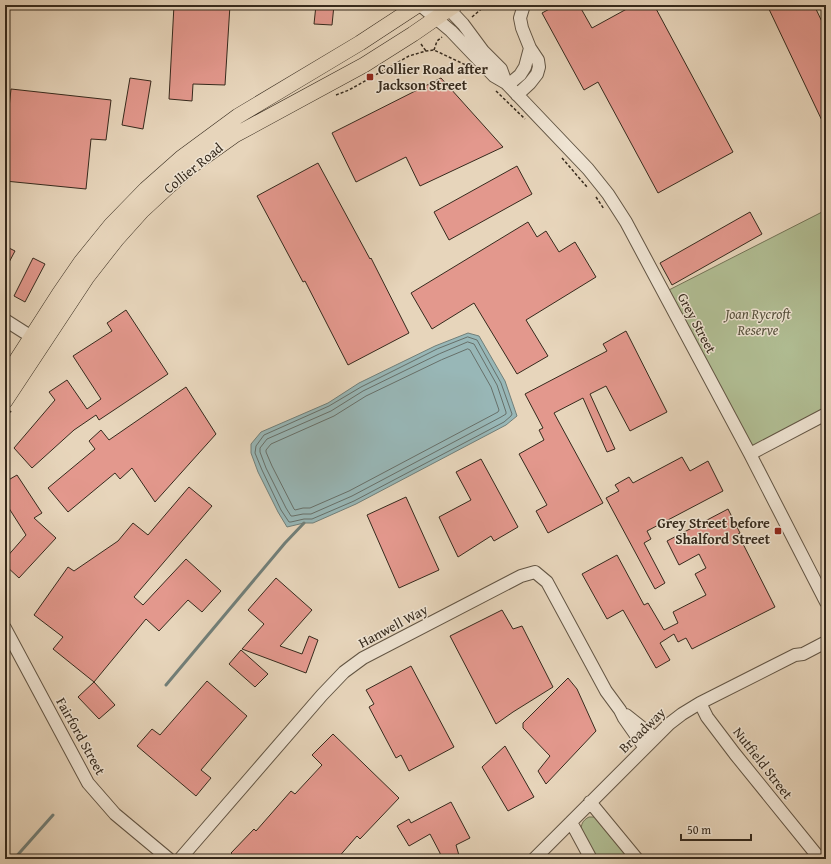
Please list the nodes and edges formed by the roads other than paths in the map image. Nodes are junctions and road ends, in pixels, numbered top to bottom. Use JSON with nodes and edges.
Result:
{"nodes":[{"id":1,"x":419,"y":5,"type":"edge"},
{"id":2,"x":524,"y":5,"type":"edge"},
{"id":3,"x":450,"y":6,"type":"edge"},
{"id":4,"x":436,"y":19,"type":"junction"},
{"id":5,"x":530,"y":48,"type":"junction"},
{"id":6,"x":507,"y":84,"type":"junction"},
{"id":7,"x":517,"y":95,"type":"junction"},
{"id":8,"x":5,"y":320,"type":"edge"},
{"id":9,"x":37,"y":340,"type":"junction"},
{"id":10,"x":5,"y":378,"type":"edge"},
{"id":11,"x":9,"y":405,"type":"edge"},
{"id":12,"x":826,"y":414,"type":"edge"},
{"id":13,"x":750,"y":454,"type":"junction"},
{"id":14,"x":826,"y":602,"type":"edge"},
{"id":15,"x":5,"y":628,"type":"edge"},
{"id":16,"x":826,"y":633,"type":"edge"},
{"id":17,"x":826,"y":642,"type":"edge"},
{"id":18,"x":795,"y":655,"type":"junction"},
{"id":19,"x":700,"y":703,"type":"junction"},
{"id":20,"x":620,"y":710,"type":"junction"},
{"id":21,"x":655,"y":738,"type":"junction"},
{"id":22,"x":645,"y":748,"type":"junction"},
{"id":23,"x":590,"y":802,"type":"junction"},
{"id":24,"x":571,"y":822,"type":"junction"},
{"id":25,"x":169,"y":859,"type":"edge"},
{"id":26,"x":180,"y":859,"type":"edge"},
{"id":27,"x":534,"y":859,"type":"edge"},
{"id":28,"x":591,"y":859,"type":"edge"},
{"id":29,"x":637,"y":859,"type":"edge"},
{"id":30,"x":820,"y":859,"type":"edge"}],
"edges":[{"from":1,"to":4,"type":"street","name":"Grey Street"},
{"from":1,"to":9,"type":"main road","name":"Collier Road"},
{"from":2,"to":5,"type":"street"},
{"from":3,"to":4,"type":"main road","name":"Collier Road"},
{"from":3,"to":6,"type":"street","name":"Grey Street"},
{"from":4,"to":6,"type":"street","name":"Grey Street"},
{"from":4,"to":9,"type":"main road","name":"Collier Road"},
{"from":5,"to":6,"type":"street"},
{"from":5,"to":7,"type":"street"},
{"from":6,"to":7,"type":"street","name":"Grey Street"},
{"from":7,"to":13,"type":"street","name":"Grey Street"},
{"from":8,"to":9,"type":"street"},
{"from":9,"to":10,"type":"main road","name":"Collier Road"},
{"from":9,"to":11,"type":"main road","name":"Collier Road"},
{"from":12,"to":13,"type":"street"},
{"from":13,"to":14,"type":"street","name":"Grey Street"},
{"from":15,"to":25,"type":"street","name":"Fairford Street"},
{"from":16,"to":18,"type":"street","name":"Broadway"},
{"from":17,"to":18,"type":"street","name":"Broadway"},
{"from":18,"to":19,"type":"street","name":"Broadway"},
{"from":19,"to":21,"type":"street","name":"Broadway"},
{"from":19,"to":30,"type":"street","name":"Nutfield Street"},
{"from":20,"to":21,"type":"street","name":"Hanwell Way"},
{"from":20,"to":22,"type":"street","name":"Hanwell Way"},
{"from":20,"to":26,"type":"street","name":"Hanwell Way"},
{"from":21,"to":22,"type":"street","name":"Broadway"},
{"from":22,"to":23,"type":"street","name":"Broadway"},
{"from":23,"to":24,"type":"street","name":"Broadway"},
{"from":23,"to":29,"type":"street"},
{"from":24,"to":27,"type":"street","name":"Broadway"},
{"from":24,"to":28,"type":"street"}]}
